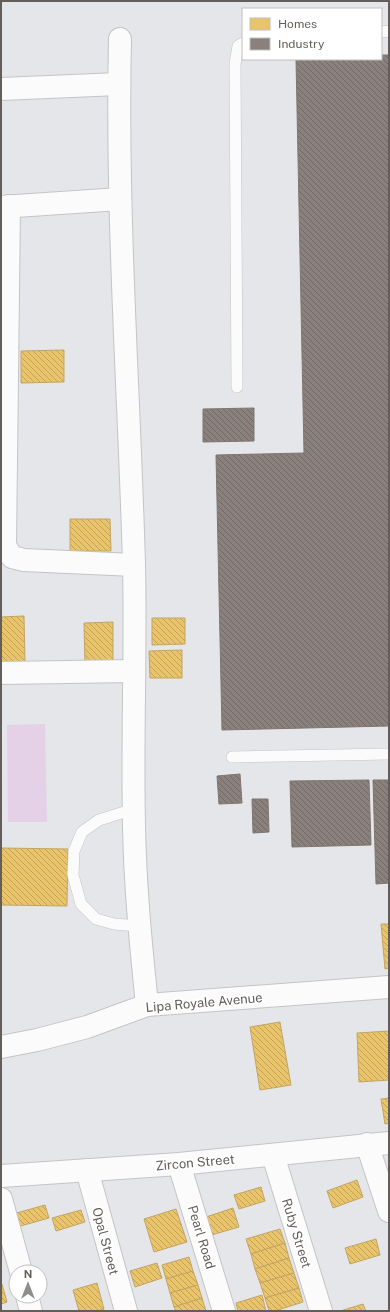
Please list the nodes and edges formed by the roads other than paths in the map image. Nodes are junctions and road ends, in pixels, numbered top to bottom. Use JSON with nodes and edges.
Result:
{"nodes":[{"id":1,"x":120,"y":39,"type":"dead end"},
{"id":2,"x":242,"y":43,"type":"edge"},
{"id":3,"x":119,"y":84,"type":"junction"},
{"id":4,"x":1,"y":89,"type":"edge"},
{"id":5,"x":120,"y":199,"type":"junction"},
{"id":6,"x":5,"y":207,"type":"edge"},
{"id":7,"x":237,"y":386,"type":"dead end"},
{"id":8,"x":134,"y":565,"type":"junction"},
{"id":9,"x":134,"y":671,"type":"junction"},
{"id":10,"x":1,"y":673,"type":"edge"},
{"id":11,"x":389,"y":754,"type":"edge"},
{"id":12,"x":232,"y":757,"type":"dead end"},
{"id":13,"x":134,"y":809,"type":"junction"},
{"id":14,"x":139,"y":926,"type":"junction"},
{"id":15,"x":389,"y":987,"type":"edge"},
{"id":16,"x":147,"y":1005,"type":"junction"},
{"id":17,"x":1,"y":1047,"type":"edge"},
{"id":18,"x":389,"y":1142,"type":"edge"},
{"id":19,"x":367,"y":1144,"type":"junction"},
{"id":20,"x":272,"y":1155,"type":"junction"},
{"id":21,"x":179,"y":1164,"type":"junction"},
{"id":22,"x":87,"y":1170,"type":"junction"},
{"id":23,"x":1,"y":1176,"type":"edge"},
{"id":24,"x":1,"y":1199,"type":"edge"},
{"id":25,"x":389,"y":1211,"type":"edge"},
{"id":26,"x":19,"y":1264,"type":"edge"},
{"id":27,"x":126,"y":1311,"type":"edge"},
{"id":28,"x":224,"y":1311,"type":"edge"},
{"id":29,"x":321,"y":1311,"type":"edge"}],
"edges":[{"from":1,"to":3,"type":"street"},
{"from":2,"to":7,"type":"lane"},
{"from":3,"to":4,"type":"street"},
{"from":3,"to":5,"type":"street"},
{"from":5,"to":6,"type":"street"},
{"from":5,"to":8,"type":"street"},
{"from":6,"to":8,"type":"street"},
{"from":8,"to":9,"type":"street"},
{"from":9,"to":10,"type":"street"},
{"from":9,"to":13,"type":"street"},
{"from":11,"to":12,"type":"lane"},
{"from":13,"to":14,"type":"street"},
{"from":13,"to":14,"type":"lane"},
{"from":14,"to":16,"type":"street"},
{"from":15,"to":16,"type":"street","name":"Lipa Royale Avenue"},
{"from":16,"to":17,"type":"street","name":"Lipa Royale Avenue"},
{"from":18,"to":19,"type":"street","name":"Zircon Street"},
{"from":19,"to":20,"type":"street","name":"Zircon Street"},
{"from":19,"to":25,"type":"street"},
{"from":20,"to":21,"type":"street","name":"Zircon Street"},
{"from":20,"to":29,"type":"street","name":"Ruby Street"},
{"from":21,"to":22,"type":"street","name":"Zircon Street"},
{"from":21,"to":28,"type":"street","name":"Pearl Road"},
{"from":22,"to":23,"type":"street","name":"Zircon Street"},
{"from":22,"to":27,"type":"street","name":"Opal Street"},
{"from":24,"to":26,"type":"street"}]}
